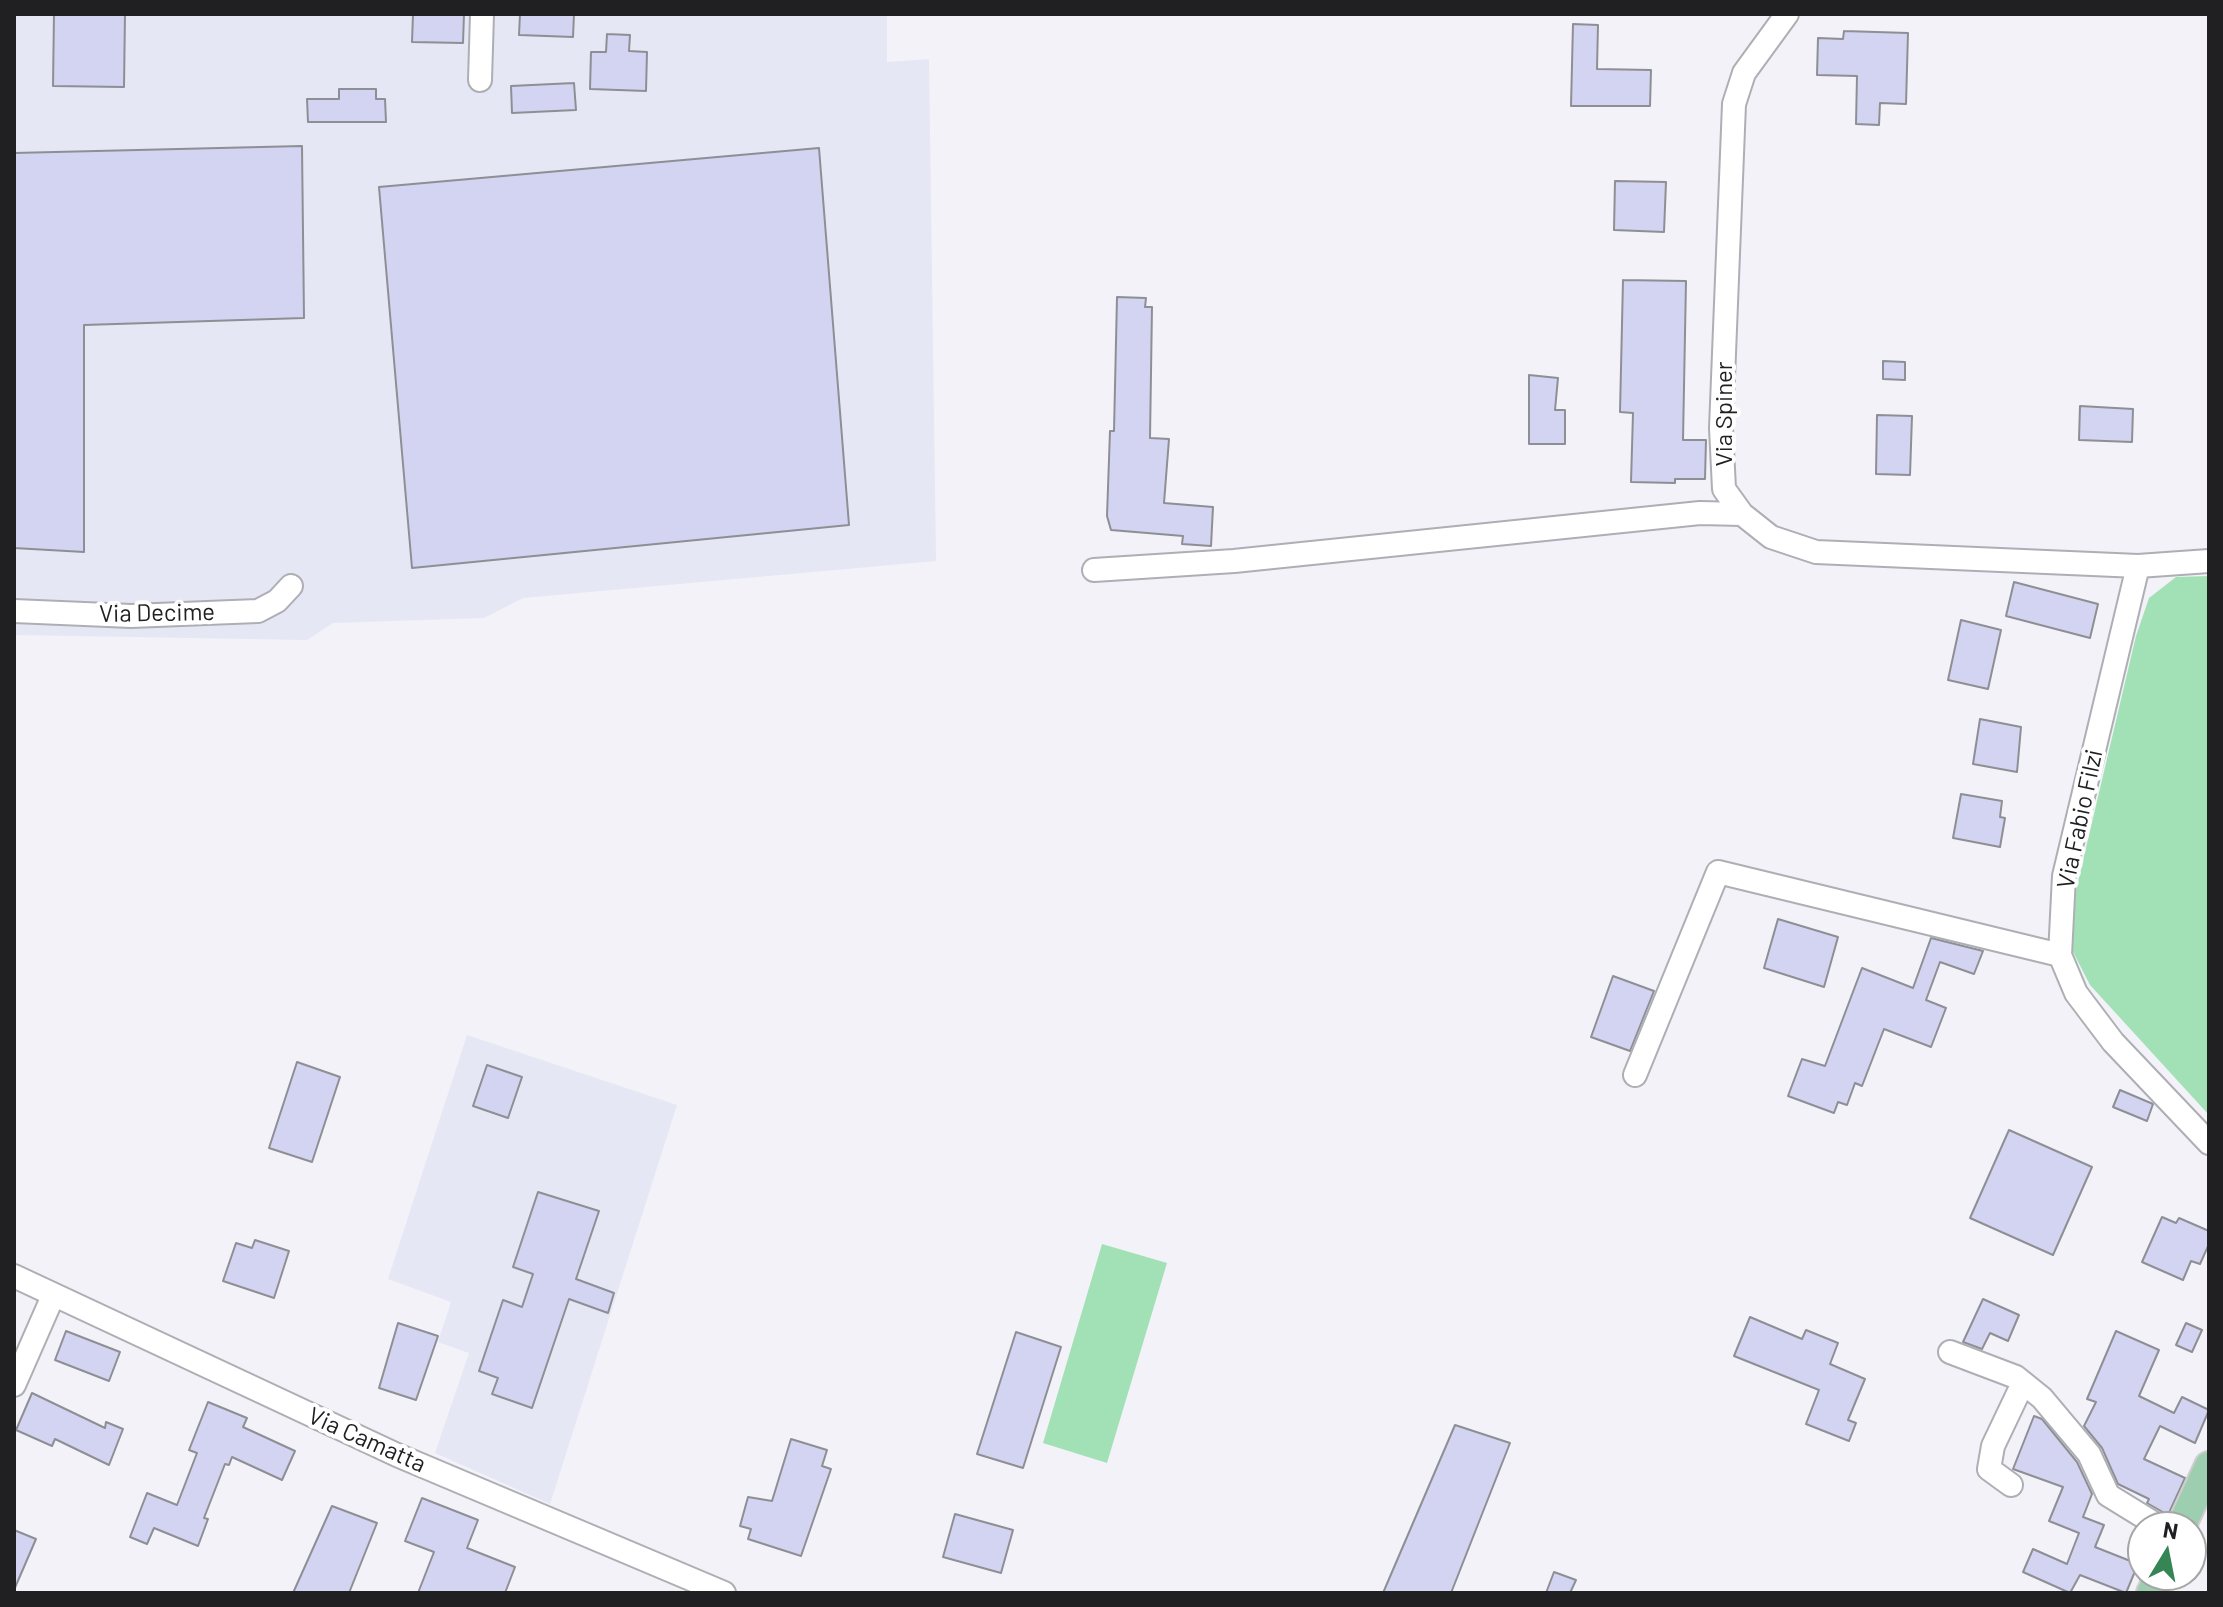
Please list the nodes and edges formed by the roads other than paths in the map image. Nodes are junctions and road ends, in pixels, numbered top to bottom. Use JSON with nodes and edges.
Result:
{"nodes":[{"id":1,"x":482,"y":14,"type":"edge"},
{"id":2,"x":1787,"y":14,"type":"edge"},
{"id":3,"x":480,"y":80,"type":"dead end"},
{"id":4,"x":1742,"y":514,"type":"junction"},
{"id":5,"x":2209,"y":561,"type":"edge"},
{"id":6,"x":2138,"y":566,"type":"junction"},
{"id":7,"x":1094,"y":570,"type":"dead end"},
{"id":8,"x":291,"y":586,"type":"dead end"},
{"id":9,"x":14,"y":611,"type":"edge"},
{"id":10,"x":2060,"y":955,"type":"junction"},
{"id":11,"x":1635,"y":1075,"type":"dead end"},
{"id":12,"x":2209,"y":1143,"type":"edge"},
{"id":13,"x":14,"y":1276,"type":"edge"},
{"id":14,"x":53,"y":1296,"type":"junction"},
{"id":15,"x":1950,"y":1352,"type":"dead end"},
{"id":16,"x":2023,"y":1383,"type":"junction"},
{"id":17,"x":14,"y":1385,"type":"edge"},
{"id":18,"x":2209,"y":1466,"type":"edge"},
{"id":19,"x":2011,"y":1485,"type":"dead end"},
{"id":20,"x":2203,"y":1495,"type":"edge"},
{"id":21,"x":2134,"y":1511,"type":"edge"},
{"id":22,"x":724,"y":1593,"type":"edge"}],
"edges":[{"from":1,"to":3,"type":"street"},
{"from":2,"to":4,"type":"street","name":"Via Spiner"},
{"from":4,"to":6,"type":"street","name":"Via Spiner"},
{"from":4,"to":7,"type":"street"},
{"from":5,"to":6,"type":"street"},
{"from":6,"to":10,"type":"street","name":"Via Fabio Filzi"},
{"from":8,"to":9,"type":"street","name":"Via Decime"},
{"from":10,"to":11,"type":"street"},
{"from":10,"to":12,"type":"street","name":"Via Fabio Filzi"},
{"from":13,"to":14,"type":"street","name":"Via Camatta"},
{"from":14,"to":17,"type":"street"},
{"from":14,"to":22,"type":"street","name":"Via Camatta"},
{"from":15,"to":16,"type":"street"},
{"from":16,"to":19,"type":"street"},
{"from":16,"to":21,"type":"street"},
{"from":18,"to":20,"type":"main road"}]}
